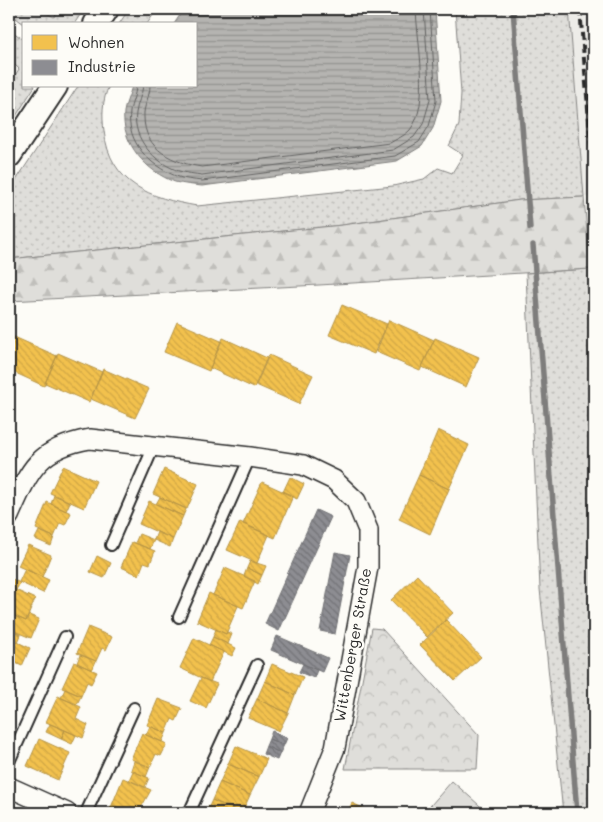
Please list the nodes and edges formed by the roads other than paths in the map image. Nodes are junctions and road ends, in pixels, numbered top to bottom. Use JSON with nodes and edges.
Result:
{"nodes":[{"id":1,"x":106,"y":9,"type":"edge"},
{"id":2,"x":97,"y":22,"type":"edge"},
{"id":3,"x":54,"y":88,"type":"edge"},
{"id":4,"x":9,"y":156,"type":"edge"},
{"id":5,"x":154,"y":446,"type":"junction"},
{"id":6,"x":250,"y":458,"type":"junction"},
{"id":7,"x":9,"y":516,"type":"edge"},
{"id":8,"x":111,"y":545,"type":"dead end"},
{"id":9,"x":179,"y":617,"type":"dead end"},
{"id":10,"x":65,"y":637,"type":"dead end"},
{"id":11,"x":256,"y":665,"type":"dead end"},
{"id":12,"x":134,"y":708,"type":"dead end"},
{"id":13,"x":9,"y":762,"type":"edge"},
{"id":14,"x":9,"y":787,"type":"edge"},
{"id":15,"x":55,"y":811,"type":"edge"},
{"id":16,"x":86,"y":813,"type":"edge"},
{"id":17,"x":189,"y":813,"type":"edge"},
{"id":18,"x":309,"y":813,"type":"edge"}],
"edges":[{"from":1,"to":2,"type":"street"},
{"from":3,"to":4,"type":"street"},
{"from":5,"to":6,"type":"street","name":"Wittenberger Straße"},
{"from":5,"to":7,"type":"street","name":"Wittenberger Straße"},
{"from":5,"to":8,"type":"lane"},
{"from":6,"to":9,"type":"lane"},
{"from":6,"to":18,"type":"street","name":"Wittenberger Straße"},
{"from":10,"to":13,"type":"lane"},
{"from":11,"to":17,"type":"lane"},
{"from":12,"to":16,"type":"lane"},
{"from":14,"to":15,"type":"street"}]}
